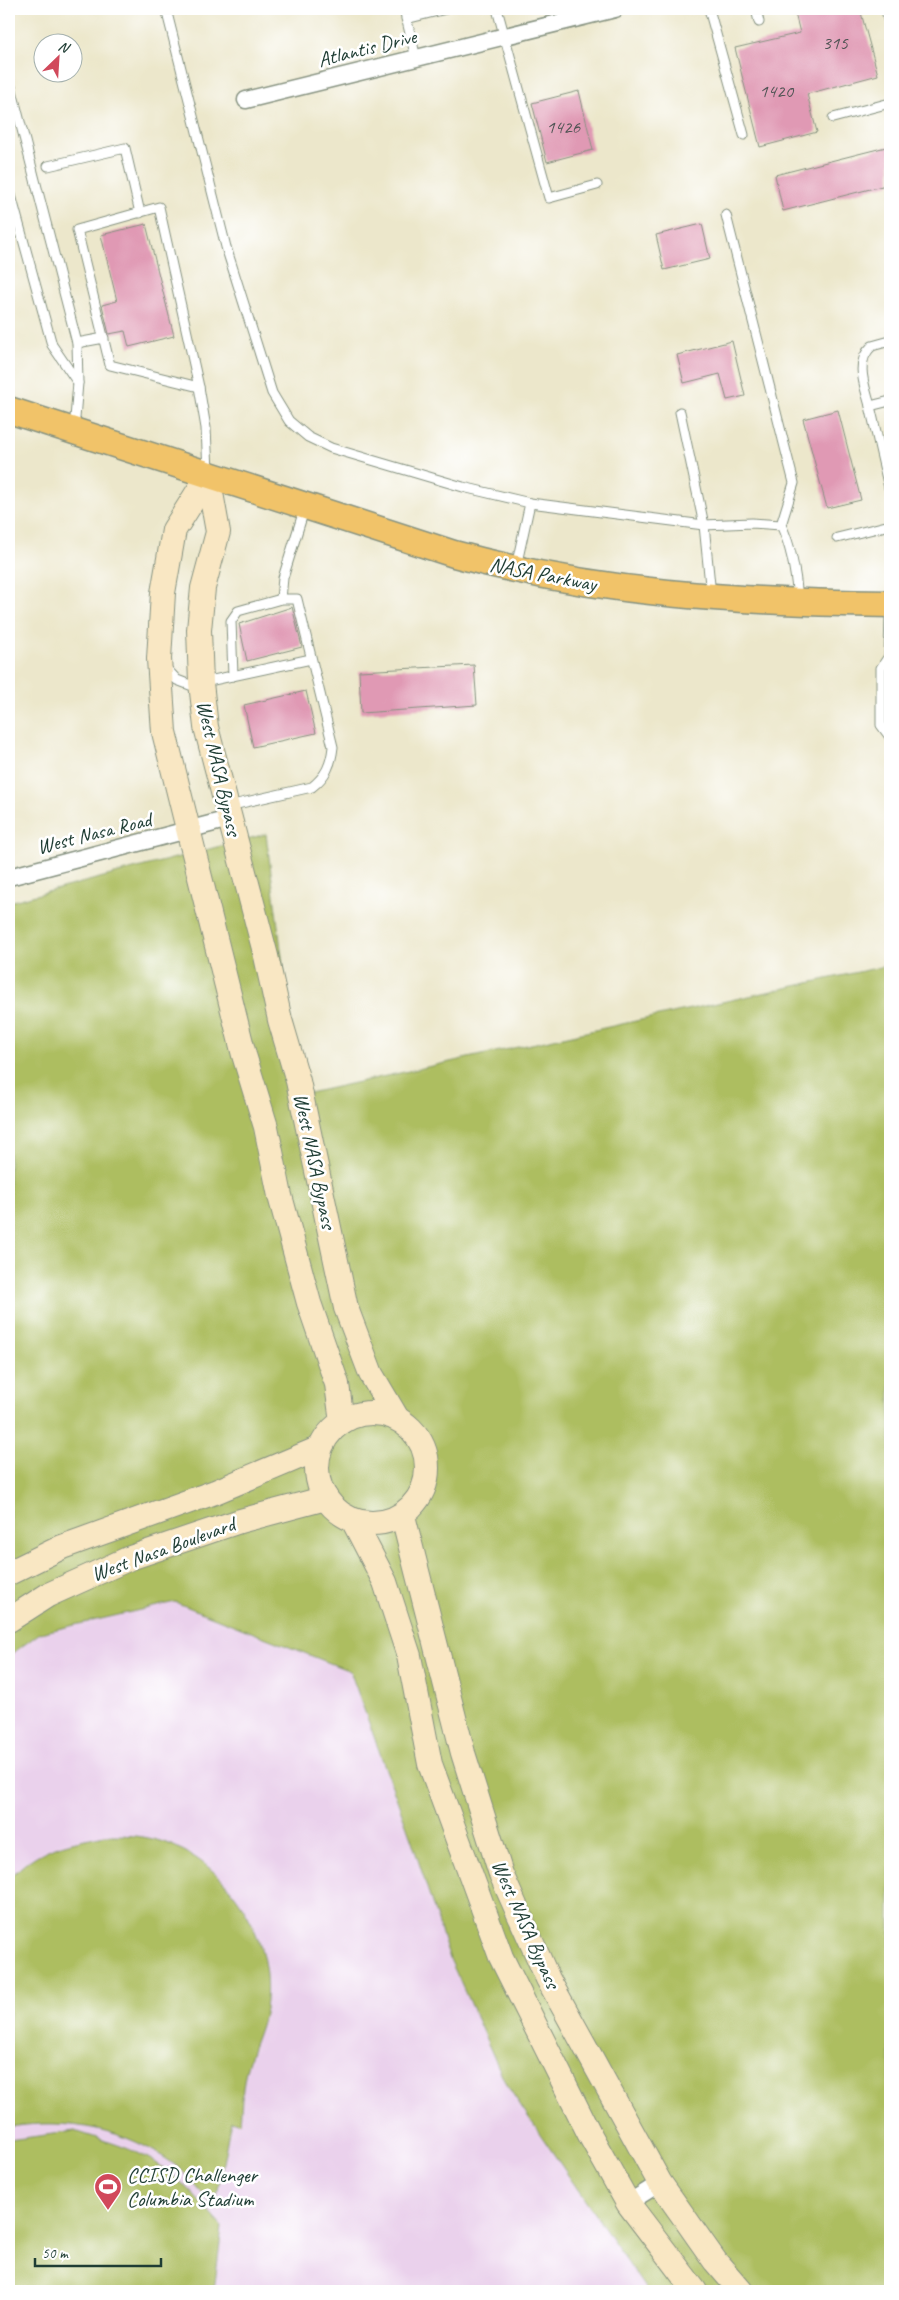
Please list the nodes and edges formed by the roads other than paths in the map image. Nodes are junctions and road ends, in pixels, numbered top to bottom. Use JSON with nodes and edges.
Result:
{"nodes":[{"id":1,"x":166,"y":9,"type":"edge"},
{"id":2,"x":404,"y":9,"type":"edge"},
{"id":3,"x":446,"y":9,"type":"edge"},
{"id":4,"x":497,"y":9,"type":"edge"},
{"id":5,"x":615,"y":9,"type":"edge"},
{"id":6,"x":709,"y":9,"type":"edge"},
{"id":7,"x":756,"y":9,"type":"edge"},
{"id":8,"x":886,"y":9,"type":"edge"},
{"id":9,"x":406,"y":19,"type":"junction"},
{"id":10,"x":759,"y":22,"type":"dead end"},
{"id":11,"x":890,"y":29,"type":"edge"},
{"id":12,"x":504,"y":36,"type":"junction"},
{"id":13,"x":416,"y":58,"type":"junction"},
{"id":14,"x":9,"y":79,"type":"edge"},
{"id":15,"x":246,"y":100,"type":"dead end"},
{"id":16,"x":890,"y":103,"type":"edge"},
{"id":17,"x":833,"y":118,"type":"dead end"},
{"id":18,"x":744,"y":135,"type":"dead end"},
{"id":19,"x":48,"y":166,"type":"dead end"},
{"id":20,"x":597,"y":185,"type":"dead end"},
{"id":21,"x":9,"y":188,"type":"edge"},
{"id":22,"x":140,"y":213,"type":"junction"},
{"id":23,"x":726,"y":215,"type":"dead end"},
{"id":24,"x":104,"y":338,"type":"junction"},
{"id":25,"x":890,"y":341,"type":"edge"},
{"id":26,"x":77,"y":343,"type":"junction"},
{"id":27,"x":78,"y":383,"type":"junction"},
{"id":28,"x":199,"y":387,"type":"junction"},
{"id":29,"x":890,"y":401,"type":"edge"},
{"id":30,"x":870,"y":406,"type":"junction"},
{"id":31,"x":9,"y":410,"type":"edge"},
{"id":32,"x":680,"y":412,"type":"dead end"},
{"id":33,"x":74,"y":432,"type":"junction"},
{"id":34,"x":208,"y":476,"type":"junction"},
{"id":35,"x":890,"y":492,"type":"edge"},
{"id":36,"x":530,"y":503,"type":"junction"},
{"id":37,"x":305,"y":507,"type":"junction"},
{"id":38,"x":704,"y":525,"type":"junction"},
{"id":39,"x":780,"y":525,"type":"junction"},
{"id":40,"x":890,"y":525,"type":"edge"},
{"id":41,"x":837,"y":538,"type":"dead end"},
{"id":42,"x":516,"y":570,"type":"junction"},
{"id":43,"x":711,"y":598,"type":"junction"},
{"id":44,"x":281,"y":599,"type":"junction"},
{"id":45,"x":798,"y":603,"type":"junction"},
{"id":46,"x":890,"y":604,"type":"edge"},
{"id":47,"x":890,"y":609,"type":"edge"},
{"id":48,"x":890,"y":657,"type":"edge"},
{"id":49,"x":159,"y":659,"type":"junction"},
{"id":50,"x":311,"y":659,"type":"junction"},
{"id":51,"x":233,"y":676,"type":"junction"},
{"id":52,"x":201,"y":683,"type":"junction"},
{"id":53,"x":890,"y":737,"type":"edge"},
{"id":54,"x":228,"y":813,"type":"junction"},
{"id":55,"x":190,"y":831,"type":"junction"},
{"id":56,"x":9,"y":877,"type":"edge"},
{"id":57,"x":397,"y":1418,"type":"junction"},
{"id":58,"x":342,"y":1422,"type":"junction"},
{"id":59,"x":320,"y":1448,"type":"junction"},
{"id":60,"x":326,"y":1498,"type":"junction"},
{"id":61,"x":404,"y":1516,"type":"junction"},
{"id":62,"x":353,"y":1520,"type":"junction"},
{"id":63,"x":9,"y":1573,"type":"edge"},
{"id":64,"x":9,"y":1620,"type":"edge"},
{"id":65,"x":660,"y":2183,"type":"junction"},
{"id":66,"x":628,"y":2203,"type":"junction"},
{"id":67,"x":695,"y":2291,"type":"edge"},
{"id":68,"x":741,"y":2291,"type":"edge"}],
"edges":[{"from":1,"to":36,"type":"lane"},
{"from":2,"to":9,"type":"lane"},
{"from":3,"to":9,"type":"lane"},
{"from":4,"to":12,"type":"lane"},
{"from":5,"to":12,"type":"street","name":"Atlantis Drive"},
{"from":6,"to":18,"type":"lane"},
{"from":7,"to":10,"type":"lane"},
{"from":8,"to":11,"type":"lane"},
{"from":9,"to":13,"type":"lane"},
{"from":12,"to":13,"type":"street","name":"Atlantis Drive"},
{"from":12,"to":20,"type":"lane"},
{"from":13,"to":15,"type":"street","name":"Atlantis Drive"},
{"from":14,"to":26,"type":"lane"},
{"from":16,"to":17,"type":"lane"},
{"from":19,"to":22,"type":"lane"},
{"from":21,"to":27,"type":"lane"},
{"from":22,"to":24,"type":"lane"},
{"from":22,"to":28,"type":"lane"},
{"from":23,"to":39,"type":"lane"},
{"from":24,"to":26,"type":"lane"},
{"from":24,"to":28,"type":"lane"},
{"from":25,"to":30,"type":"lane"},
{"from":26,"to":27,"type":"lane"},
{"from":27,"to":33,"type":"lane"},
{"from":28,"to":34,"type":"lane"},
{"from":29,"to":30,"type":"lane"},
{"from":30,"to":35,"type":"lane"},
{"from":31,"to":33,"type":"main road","name":"NASA Parkway"},
{"from":32,"to":38,"type":"lane"},
{"from":33,"to":34,"type":"main road","name":"NASA Parkway"},
{"from":34,"to":37,"type":"main road","name":"NASA Parkway"},
{"from":34,"to":49,"type":"street","name":"West NASA Bypass"},
{"from":34,"to":52,"type":"street","name":"West NASA Bypass"},
{"from":36,"to":38,"type":"lane"},
{"from":36,"to":42,"type":"lane"},
{"from":37,"to":42,"type":"main road","name":"NASA Parkway"},
{"from":37,"to":44,"type":"lane"},
{"from":38,"to":39,"type":"lane"},
{"from":38,"to":43,"type":"lane"},
{"from":39,"to":45,"type":"lane"},
{"from":40,"to":41,"type":"lane"},
{"from":42,"to":43,"type":"main road","name":"NASA Parkway"},
{"from":43,"to":45,"type":"main road","name":"NASA Parkway"},
{"from":44,"to":50,"type":"lane"},
{"from":44,"to":51,"type":"lane"},
{"from":45,"to":46,"type":"main road","name":"NASA Parkway"},
{"from":47,"to":48,"type":"lane"},
{"from":48,"to":53,"type":"lane"},
{"from":49,"to":52,"type":"lane"},
{"from":49,"to":55,"type":"street","name":"West NASA Bypass"},
{"from":50,"to":51,"type":"lane"},
{"from":50,"to":54,"type":"lane"},
{"from":51,"to":52,"type":"lane"},
{"from":52,"to":54,"type":"street","name":"West NASA Bypass"},
{"from":54,"to":55,"type":"street","name":"West Nasa Road"},
{"from":54,"to":57,"type":"street","name":"West NASA Bypass"},
{"from":55,"to":56,"type":"street","name":"West Nasa Road"},
{"from":55,"to":58,"type":"street","name":"West NASA Bypass"},
{"from":57,"to":58,"type":"street"},
{"from":57,"to":61,"type":"street","name":"West NASA Bypass"},
{"from":58,"to":59,"type":"street"},
{"from":59,"to":60,"type":"street","name":"West NASA Bypass"},
{"from":59,"to":63,"type":"street","name":"West Nasa Boulevard"},
{"from":60,"to":62,"type":"street","name":"West NASA Bypass"},
{"from":60,"to":64,"type":"street","name":"West Nasa Boulevard"},
{"from":61,"to":62,"type":"street","name":"West NASA Bypass"},
{"from":61,"to":65,"type":"street","name":"West NASA Bypass"},
{"from":62,"to":66,"type":"street","name":"West NASA Bypass"},
{"from":65,"to":66,"type":"street"},
{"from":65,"to":68,"type":"street","name":"West NASA Bypass"},
{"from":66,"to":67,"type":"street","name":"West NASA Bypass"}]}
